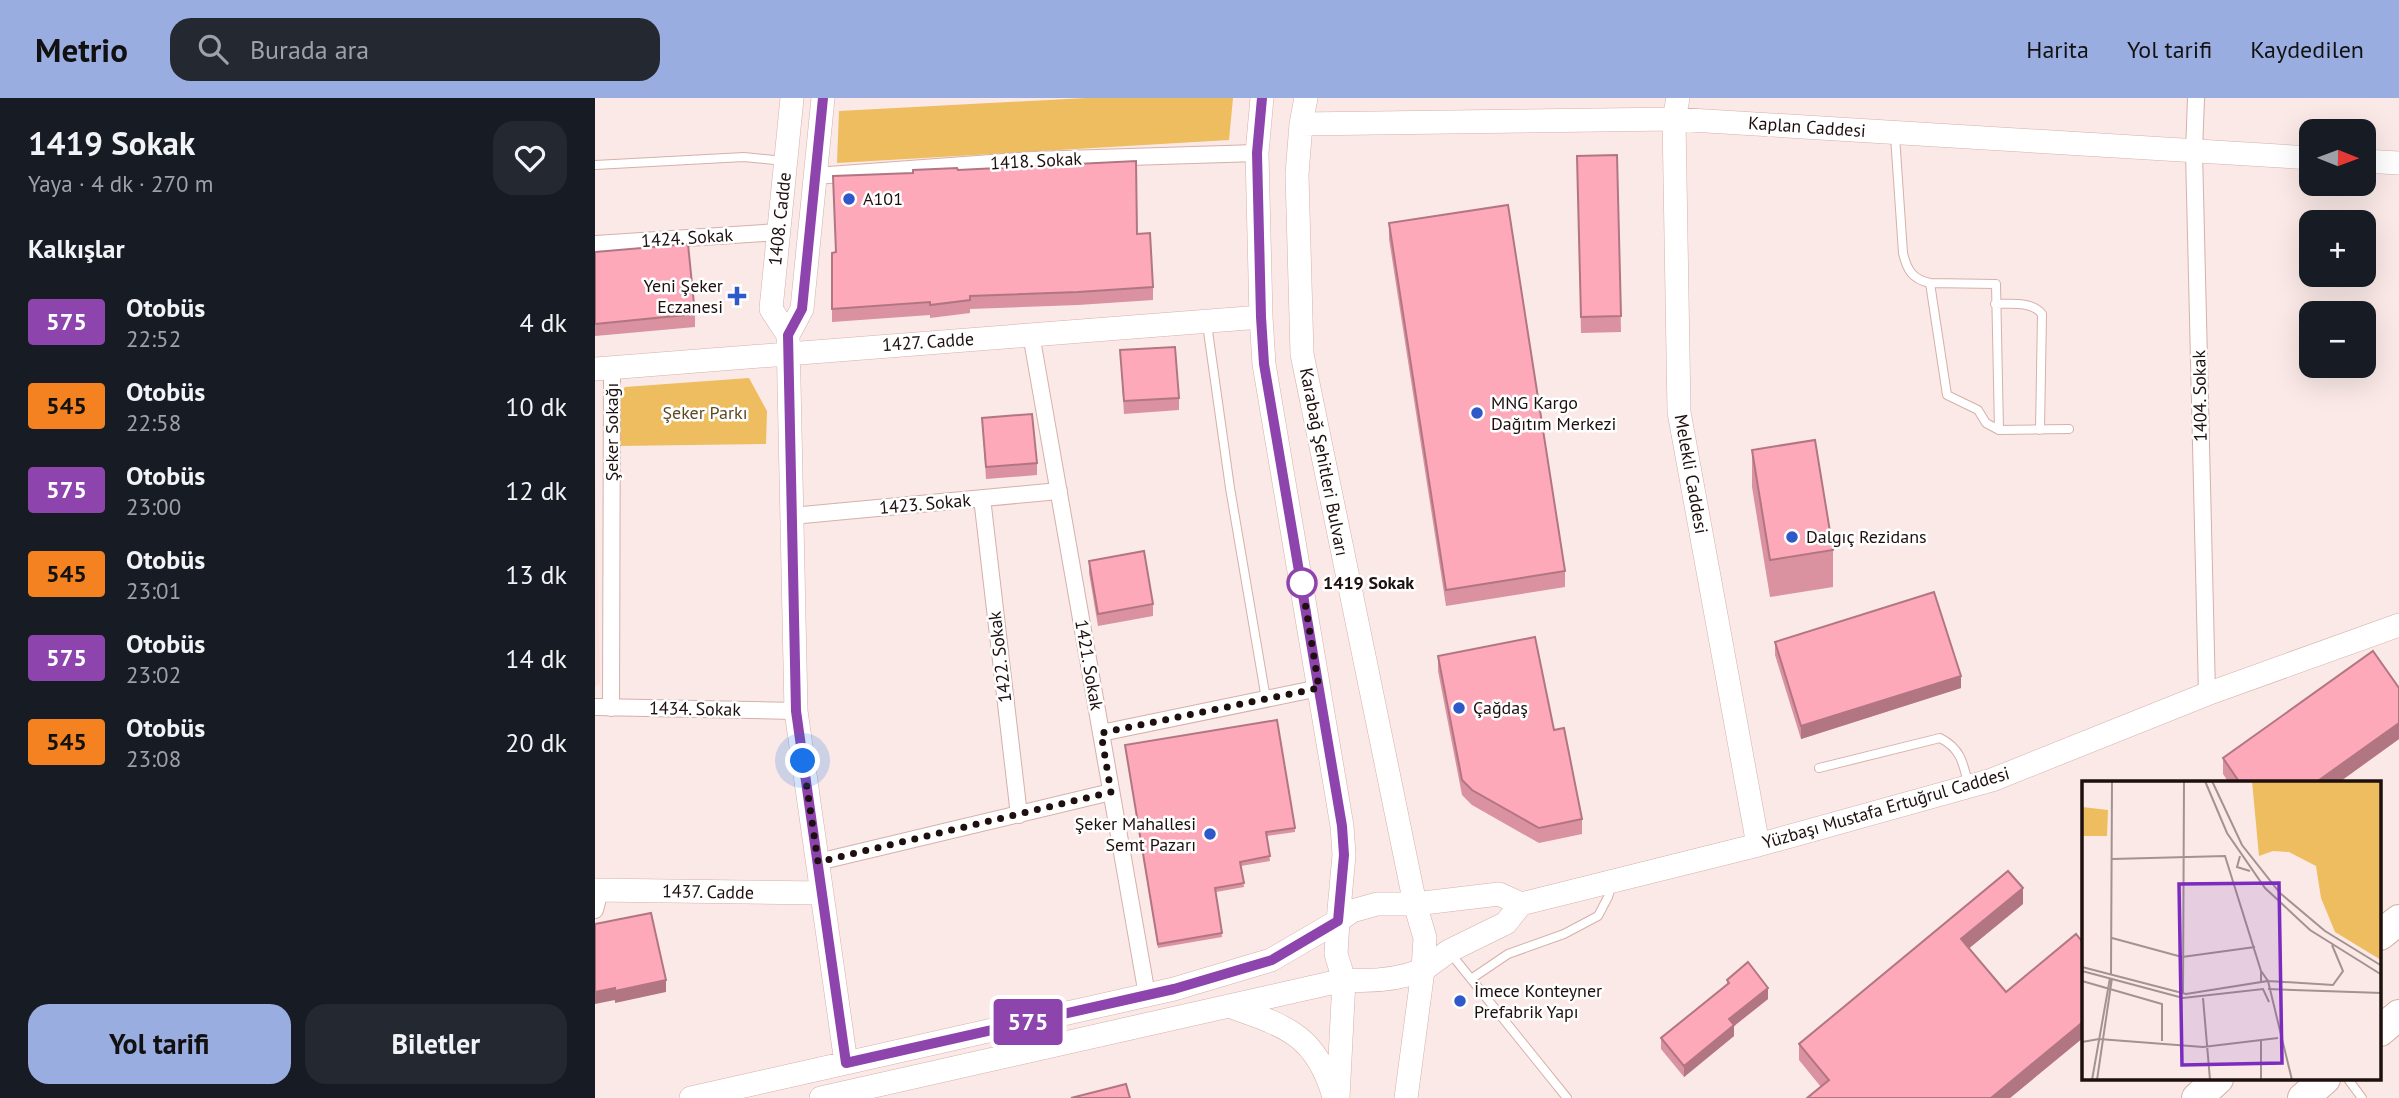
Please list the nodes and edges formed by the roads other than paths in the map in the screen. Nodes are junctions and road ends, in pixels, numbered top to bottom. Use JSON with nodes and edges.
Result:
{"nodes":[{"id":1,"x":792,"y":98,"type":"edge"},
{"id":2,"x":823,"y":98,"type":"edge"},
{"id":3,"x":1262,"y":98,"type":"edge"},
{"id":4,"x":1306,"y":98,"type":"edge"},
{"id":5,"x":2196,"y":98,"type":"edge"},
{"id":6,"x":1676,"y":108,"type":"edge"},
{"id":7,"x":1301,"y":124,"type":"junction"},
{"id":8,"x":1895,"y":133,"type":"junction"},
{"id":9,"x":2194,"y":152,"type":"junction"},
{"id":10,"x":1257,"y":153,"type":"junction"},
{"id":11,"x":2299,"y":157,"type":"edge"},
{"id":12,"x":786,"y":161,"type":"junction"},
{"id":13,"x":2377,"y":162,"type":"edge"},
{"id":14,"x":2399,"y":163,"type":"edge"},
{"id":15,"x":595,"y":165,"type":"edge"},
{"id":16,"x":815,"y":176,"type":"junction"},
{"id":17,"x":779,"y":232,"type":"junction"},
{"id":18,"x":595,"y":244,"type":"edge"},
{"id":19,"x":1930,"y":283,"type":"junction"},
{"id":20,"x":1995,"y":304,"type":"junction"},
{"id":21,"x":1261,"y":317,"type":"junction"},
{"id":22,"x":1206,"y":321,"type":"junction"},
{"id":23,"x":1031,"y":334,"type":"junction"},
{"id":24,"x":788,"y":344,"type":"junction"},
{"id":25,"x":603,"y":368,"type":"edge"},
{"id":26,"x":2069,"y":429,"type":"dead end"},
{"id":27,"x":1999,"y":430,"type":"junction"},
{"id":28,"x":2040,"y":430,"type":"junction"},
{"id":29,"x":1059,"y":491,"type":"junction"},
{"id":30,"x":982,"y":498,"type":"junction"},
{"id":31,"x":792,"y":516,"type":"junction"},
{"id":32,"x":2399,"y":625,"type":"edge"},
{"id":33,"x":1319,"y":688,"type":"junction"},
{"id":34,"x":2207,"y":694,"type":"junction"},
{"id":35,"x":1266,"y":699,"type":"junction"},
{"id":36,"x":603,"y":707,"type":"edge"},
{"id":37,"x":796,"y":711,"type":"junction"},
{"id":38,"x":1101,"y":733,"type":"junction"},
{"id":39,"x":1819,"y":768,"type":"dead end"},
{"id":40,"x":1969,"y":786,"type":"junction"},
{"id":41,"x":1111,"y":792,"type":"junction"},
{"id":42,"x":1019,"y":815,"type":"junction"},
{"id":43,"x":1758,"y":845,"type":"junction"},
{"id":44,"x":818,"y":862,"type":"junction"},
{"id":45,"x":1612,"y":881,"type":"junction"},
{"id":46,"x":822,"y":893,"type":"junction"},
{"id":47,"x":597,"y":897,"type":"edge"},
{"id":48,"x":1415,"y":904,"type":"junction"},
{"id":49,"x":1521,"y":904,"type":"junction"},
{"id":50,"x":2399,"y":920,"type":"edge"},
{"id":51,"x":1338,"y":921,"type":"junction"},
{"id":52,"x":2381,"y":934,"type":"edge"},
{"id":53,"x":1449,"y":951,"type":"junction"},
{"id":54,"x":1423,"y":970,"type":"junction"},
{"id":55,"x":1471,"y":979,"type":"junction"},
{"id":56,"x":1344,"y":980,"type":"junction"},
{"id":57,"x":1146,"y":996,"type":"junction"},
{"id":58,"x":1229,"y":1006,"type":"junction"},
{"id":59,"x":2399,"y":1015,"type":"edge"},
{"id":60,"x":2381,"y":1030,"type":"edge"},
{"id":61,"x":846,"y":1063,"type":"junction"},
{"id":62,"x":2217,"y":1080,"type":"edge"},
{"id":63,"x":2324,"y":1080,"type":"edge"},
{"id":64,"x":2349,"y":1080,"type":"edge"},
{"id":65,"x":691,"y":1098,"type":"edge"},
{"id":66,"x":821,"y":1098,"type":"edge"},
{"id":67,"x":1336,"y":1098,"type":"edge"},
{"id":68,"x":1406,"y":1098,"type":"edge"},
{"id":69,"x":1567,"y":1098,"type":"edge"},
{"id":70,"x":2197,"y":1098,"type":"edge"},
{"id":71,"x":2303,"y":1098,"type":"edge"},
{"id":72,"x":2363,"y":1098,"type":"edge"}],
"edges":[{"from":1,"to":12,"type":"main road","name":"1408. Cadde"},
{"from":2,"to":16,"type":"main road","name":"1408. Cadde"},
{"from":3,"to":10,"type":"main road"},
{"from":4,"to":7,"type":"main road","name":"Karabağ Şehitleri Bulvarı"},
{"from":5,"to":9,"type":"street","name":"1404. Sokak"},
{"from":6,"to":7,"type":"main road","name":"Kaplan Caddesi"},
{"from":6,"to":8,"type":"main road","name":"Kaplan Caddesi"},
{"from":6,"to":43,"type":"main road","name":"Melekli Caddesi"},
{"from":7,"to":48,"type":"main road","name":"Karabağ Şehitleri Bulvarı"},
{"from":8,"to":9,"type":"main road","name":"Kaplan Caddesi"},
{"from":8,"to":19,"type":"lane"},
{"from":9,"to":11,"type":"main road","name":"Kaplan Caddesi"},
{"from":9,"to":34,"type":"street","name":"1404. Sokak"},
{"from":10,"to":16,"type":"street","name":"1418. Sokak"},
{"from":10,"to":21,"type":"main road"},
{"from":12,"to":15,"type":"lane"},
{"from":12,"to":17,"type":"main road","name":"1408. Cadde"},
{"from":13,"to":14,"type":"main road"},
{"from":16,"to":24,"type":"main road","name":"1408. Cadde"},
{"from":17,"to":18,"type":"street","name":"1424. Sokak"},
{"from":17,"to":24,"type":"main road","name":"1408. Cadde"},
{"from":19,"to":20,"type":"lane"},
{"from":19,"to":27,"type":"lane"},
{"from":20,"to":27,"type":"lane"},
{"from":20,"to":28,"type":"lane"},
{"from":21,"to":22,"type":"main road","name":"1427. Cadde"},
{"from":21,"to":33,"type":"main road"},
{"from":22,"to":23,"type":"main road","name":"1427. Cadde"},
{"from":22,"to":35,"type":"lane"},
{"from":23,"to":24,"type":"main road","name":"1427. Cadde"},
{"from":23,"to":29,"type":"street","name":"1421. Sokak"},
{"from":24,"to":25,"type":"main road","name":"1427. Cadde"},
{"from":24,"to":31,"type":"main road","name":"1408. Cadde"},
{"from":25,"to":36,"type":"street","name":"Şeker Sokağı"},
{"from":26,"to":28,"type":"lane"},
{"from":27,"to":28,"type":"lane"},
{"from":29,"to":30,"type":"street","name":"1423. Sokak"},
{"from":29,"to":38,"type":"street","name":"1421. Sokak"},
{"from":30,"to":31,"type":"street","name":"1423. Sokak"},
{"from":30,"to":42,"type":"street","name":"1422. Sokak"},
{"from":31,"to":37,"type":"main road","name":"1408. Cadde"},
{"from":32,"to":34,"type":"main road","name":"Yüzbaşı Mustafa Ertuğrul Caddesi"},
{"from":33,"to":35,"type":"street"},
{"from":33,"to":51,"type":"main road"},
{"from":34,"to":40,"type":"main road","name":"Yüzbaşı Mustafa Ertuğrul Caddesi"},
{"from":35,"to":38,"type":"street"},
{"from":36,"to":37,"type":"street","name":"1434. Sokak"},
{"from":37,"to":44,"type":"main road","name":"1408. Cadde"},
{"from":38,"to":41,"type":"street","name":"1421. Sokak"},
{"from":39,"to":40,"type":"lane"},
{"from":40,"to":43,"type":"main road","name":"Yüzbaşı Mustafa Ertuğrul Caddesi"},
{"from":41,"to":42,"type":"street"},
{"from":41,"to":57,"type":"street","name":"1421. Sokak"},
{"from":42,"to":44,"type":"street"},
{"from":43,"to":45,"type":"main road","name":"Yüzbaşı Mustafa Ertuğrul Caddesi"},
{"from":44,"to":46,"type":"main road","name":"1408. Cadde"},
{"from":45,"to":49,"type":"main road","name":"Yüzbaşı Mustafa Ertuğrul Caddesi"},
{"from":45,"to":55,"type":"lane"},
{"from":46,"to":47,"type":"main road","name":"1437. Cadde"},
{"from":46,"to":61,"type":"main road","name":"1408. Cadde"},
{"from":48,"to":49,"type":"main road","name":"Yüzbaşı Mustafa Ertuğrul Caddesi"},
{"from":48,"to":51,"type":"main road"},
{"from":48,"to":54,"type":"main road","name":"Karabağ Şehitleri Bulvarı"},
{"from":49,"to":53,"type":"main road","name":"Yüzbaşı Mustafa Ertuğrul Caddesi"},
{"from":50,"to":52,"type":"highway"},
{"from":51,"to":56,"type":"main road"},
{"from":51,"to":57,"type":"main road"},
{"from":53,"to":54,"type":"main road","name":"Yüzbaşı Mustafa Ertuğrul Caddesi"},
{"from":53,"to":55,"type":"lane"},
{"from":54,"to":56,"type":"main road"},
{"from":54,"to":68,"type":"main road","name":"Karabağ Şehitleri Bulvarı"},
{"from":55,"to":69,"type":"lane"},
{"from":56,"to":58,"type":"main road"},
{"from":56,"to":67,"type":"main road"},
{"from":57,"to":61,"type":"main road"},
{"from":58,"to":66,"type":"main road"},
{"from":58,"to":67,"type":"main road"},
{"from":59,"to":60,"type":"highway"},
{"from":61,"to":65,"type":"main road"},
{"from":62,"to":70,"type":"highway"},
{"from":63,"to":71,"type":"highway"},
{"from":64,"to":72,"type":"lane"}]}
